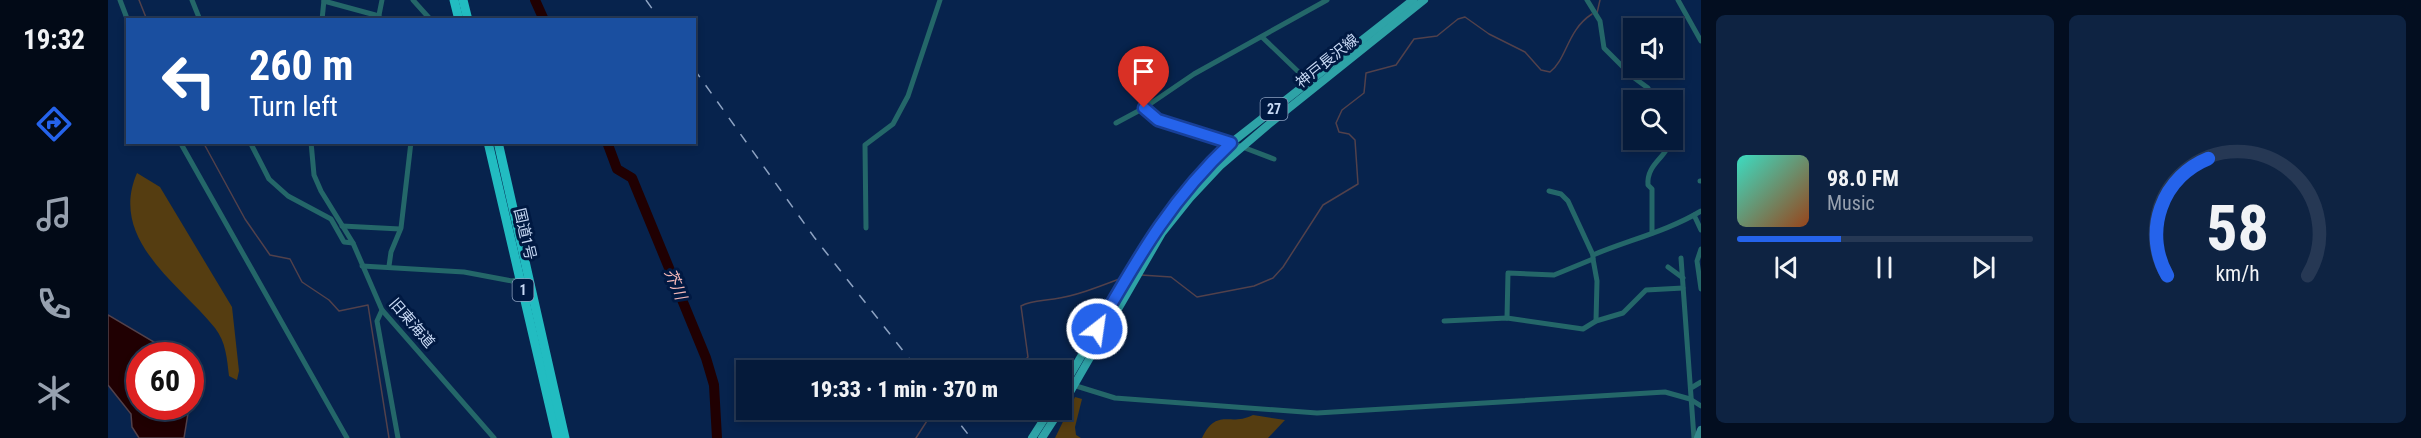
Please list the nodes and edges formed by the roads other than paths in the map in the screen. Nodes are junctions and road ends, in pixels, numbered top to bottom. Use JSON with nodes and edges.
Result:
{"nodes":[{"id":1,"x":120,"y":0,"type":"edge"},
{"id":2,"x":192,"y":0,"type":"edge"},
{"id":3,"x":382,"y":0,"type":"edge"},
{"id":4,"x":412,"y":0,"type":"edge"},
{"id":5,"x":454,"y":0,"type":"edge"},
{"id":6,"x":464,"y":0,"type":"edge"},
{"id":7,"x":940,"y":0,"type":"edge"},
{"id":8,"x":1327,"y":0,"type":"edge"},
{"id":9,"x":1413,"y":0,"type":"edge"},
{"id":10,"x":1424,"y":0,"type":"edge"},
{"id":11,"x":1587,"y":0,"type":"edge"},
{"id":12,"x":1678,"y":0,"type":"edge"},
{"id":13,"x":324,"y":1,"type":"edge"},
{"id":14,"x":127,"y":18,"type":"edge"},
{"id":15,"x":199,"y":18,"type":"edge"},
{"id":16,"x":322,"y":18,"type":"edge"},
{"id":17,"x":378,"y":18,"type":"edge"},
{"id":18,"x":428,"y":18,"type":"edge"},
{"id":19,"x":458,"y":18,"type":"edge"},
{"id":20,"x":468,"y":18,"type":"edge"},
{"id":21,"x":1262,"y":37,"type":"junction"},
{"id":22,"x":1701,"y":41,"type":"edge"},
{"id":23,"x":1309,"y":82,"type":"junction"},
{"id":24,"x":1649,"y":90,"type":"edge"},
{"id":25,"x":1144,"y":108,"type":"junction"},
{"id":26,"x":1116,"y":123,"type":"dead end"},
{"id":27,"x":1231,"y":143,"type":"junction"},
{"id":28,"x":181,"y":144,"type":"edge"},
{"id":29,"x":251,"y":144,"type":"edge"},
{"id":30,"x":311,"y":144,"type":"edge"},
{"id":31,"x":411,"y":144,"type":"edge"},
{"id":32,"x":488,"y":144,"type":"edge"},
{"id":33,"x":498,"y":144,"type":"edge"},
{"id":34,"x":1242,"y":146,"type":"junction"},
{"id":35,"x":1666,"y":150,"type":"edge"},
{"id":36,"x":1274,"y":159,"type":"dead end"},
{"id":37,"x":1549,"y":191,"type":"dead end"},
{"id":38,"x":1701,"y":211,"type":"edge"},
{"id":39,"x":1694,"y":215,"type":"junction"},
{"id":40,"x":342,"y":226,"type":"junction"},
{"id":41,"x":867,"y":228,"type":"dead end"},
{"id":42,"x":400,"y":229,"type":"junction"},
{"id":43,"x":1701,"y":230,"type":"edge"},
{"id":44,"x":1652,"y":233,"type":"junction"},
{"id":45,"x":353,"y":243,"type":"junction"},
{"id":46,"x":1701,"y":249,"type":"edge"},
{"id":47,"x":1593,"y":257,"type":"junction"},
{"id":48,"x":1681,"y":258,"type":"dead end"},
{"id":49,"x":362,"y":266,"type":"junction"},
{"id":50,"x":389,"y":266,"type":"junction"},
{"id":51,"x":1668,"y":267,"type":"dead end"},
{"id":52,"x":1683,"y":278,"type":"junction"},
{"id":53,"x":520,"y":279,"type":"junction"},
{"id":54,"x":1683,"y":288,"type":"junction"},
{"id":55,"x":1701,"y":289,"type":"edge"},
{"id":56,"x":382,"y":310,"type":"junction"},
{"id":57,"x":1506,"y":318,"type":"junction"},
{"id":58,"x":1444,"y":321,"type":"dead end"},
{"id":59,"x":1596,"y":321,"type":"junction"},
{"id":60,"x":1072,"y":376,"type":"edge"},
{"id":61,"x":1072,"y":378,"type":"edge"},
{"id":62,"x":1701,"y":382,"type":"edge"},
{"id":63,"x":1072,"y":386,"type":"edge"},
{"id":64,"x":1690,"y":388,"type":"junction"},
{"id":65,"x":1690,"y":399,"type":"junction"},
{"id":66,"x":1701,"y":406,"type":"edge"},
{"id":67,"x":1044,"y":420,"type":"edge"},
{"id":68,"x":1054,"y":420,"type":"edge"},
{"id":69,"x":1701,"y":430,"type":"edge"},
{"id":70,"x":347,"y":438,"type":"edge"},
{"id":71,"x":398,"y":438,"type":"edge"},
{"id":72,"x":494,"y":438,"type":"edge"},
{"id":73,"x":556,"y":438,"type":"edge"},
{"id":74,"x":565,"y":438,"type":"edge"},
{"id":75,"x":1032,"y":438,"type":"edge"},
{"id":76,"x":1042,"y":438,"type":"edge"},
{"id":77,"x":1696,"y":438,"type":"edge"}],
"edges":[{"from":1,"to":14,"type":"street"},
{"from":2,"to":15,"type":"street"},
{"from":3,"to":17,"type":"street"},
{"from":4,"to":18,"type":"street"},
{"from":5,"to":19,"type":"highway"},
{"from":6,"to":20,"type":"highway"},
{"from":7,"to":41,"type":"street"},
{"from":8,"to":21,"type":"street"},
{"from":9,"to":23,"type":"main road","name":"神戸長沢線","number":"27"},
{"from":10,"to":34,"type":"main road","name":"神戸長沢線","number":"27"},
{"from":11,"to":24,"type":"street"},
{"from":12,"to":22,"type":"street"},
{"from":13,"to":16,"type":"street"},
{"from":13,"to":17,"type":"street"},
{"from":21,"to":23,"type":"street"},
{"from":21,"to":25,"type":"street"},
{"from":23,"to":27,"type":"main road","name":"神戸長沢線","number":"27"},
{"from":25,"to":26,"type":"street"},
{"from":25,"to":27,"type":"street"},
{"from":27,"to":34,"type":"street"},
{"from":27,"to":60,"type":"main road","name":"神戸長沢線","number":"27"},
{"from":28,"to":70,"type":"street"},
{"from":29,"to":45,"type":"street"},
{"from":30,"to":40,"type":"street","name":"旧東海道"},
{"from":31,"to":42,"type":"street"},
{"from":32,"to":53,"type":"highway","name":"国道1号","number":"1"},
{"from":33,"to":74,"type":"highway","name":"国道1号","number":"1"},
{"from":34,"to":36,"type":"street"},
{"from":34,"to":61,"type":"main road","name":"神戸長沢線","number":"27"},
{"from":35,"to":44,"type":"street"},
{"from":37,"to":47,"type":"street"},
{"from":38,"to":39,"type":"street"},
{"from":39,"to":43,"type":"street"},
{"from":39,"to":44,"type":"street"},
{"from":40,"to":42,"type":"street"},
{"from":40,"to":45,"type":"street","name":"旧東海道"},
{"from":42,"to":50,"type":"street"},
{"from":44,"to":47,"type":"street"},
{"from":45,"to":49,"type":"street","name":"旧東海道"},
{"from":46,"to":55,"type":"street"},
{"from":47,"to":57,"type":"street"},
{"from":47,"to":59,"type":"street"},
{"from":48,"to":52,"type":"street"},
{"from":49,"to":50,"type":"street"},
{"from":49,"to":56,"type":"street","name":"旧東海道"},
{"from":50,"to":53,"type":"street"},
{"from":51,"to":52,"type":"street"},
{"from":52,"to":54,"type":"street"},
{"from":53,"to":73,"type":"highway","name":"国道1号","number":"1"},
{"from":54,"to":59,"type":"street"},
{"from":54,"to":64,"type":"street"},
{"from":56,"to":71,"type":"street"},
{"from":56,"to":72,"type":"street","name":"旧東海道"},
{"from":57,"to":58,"type":"street"},
{"from":57,"to":59,"type":"street"},
{"from":62,"to":64,"type":"street"},
{"from":63,"to":65,"type":"street"},
{"from":64,"to":65,"type":"street"},
{"from":65,"to":66,"type":"street"},
{"from":65,"to":77,"type":"street"},
{"from":67,"to":75,"type":"main road"},
{"from":68,"to":76,"type":"main road"},
{"from":69,"to":77,"type":"street"}]}
